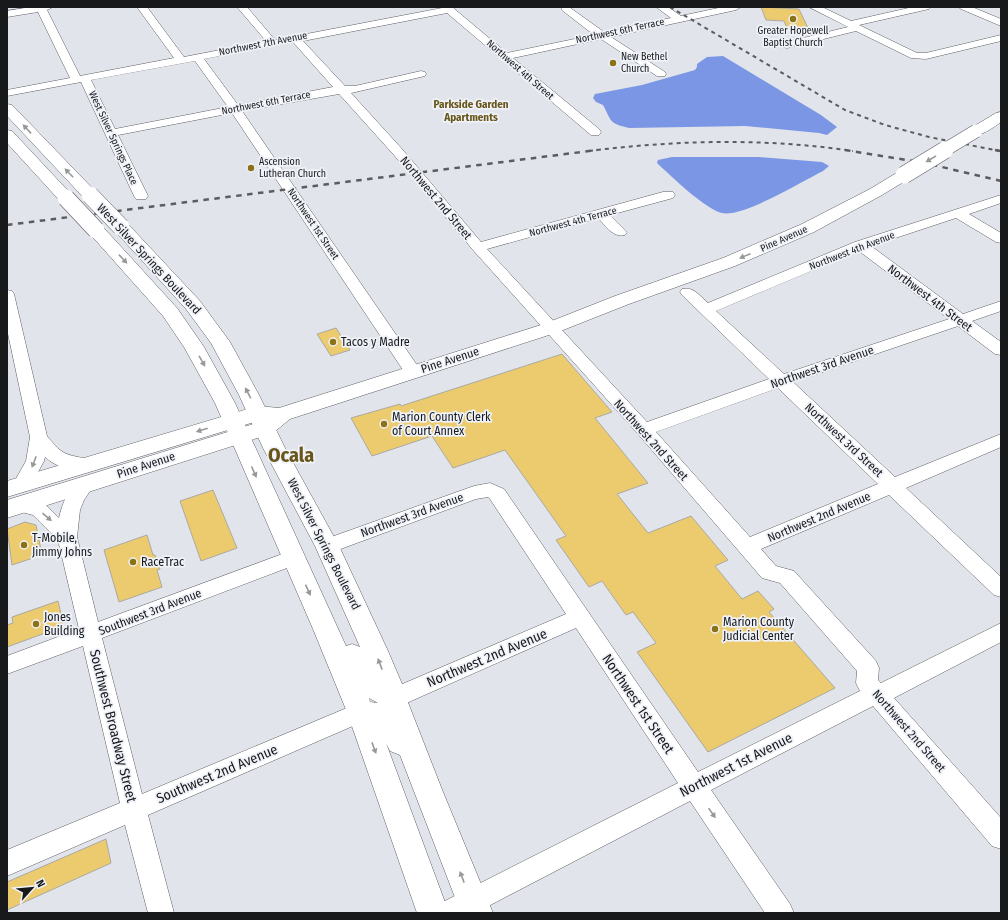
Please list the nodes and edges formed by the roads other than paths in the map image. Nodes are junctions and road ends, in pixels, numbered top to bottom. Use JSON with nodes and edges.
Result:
{"nodes":[{"id":1,"x":43,"y":7,"type":"edge"},
{"id":2,"x":142,"y":7,"type":"edge"},
{"id":3,"x":242,"y":7,"type":"edge"},
{"id":4,"x":661,"y":7,"type":"edge"},
{"id":5,"x":674,"y":7,"type":"edge"},
{"id":6,"x":736,"y":7,"type":"edge"},
{"id":7,"x":814,"y":7,"type":"edge"},
{"id":8,"x":926,"y":7,"type":"edge"},
{"id":9,"x":964,"y":7,"type":"edge"},
{"id":10,"x":448,"y":8,"type":"edge"},
{"id":11,"x":566,"y":9,"type":"dead end"},
{"id":12,"x":7,"y":14,"type":"edge"},
{"id":13,"x":684,"y":18,"type":"junction"},
{"id":14,"x":1001,"y":23,"type":"edge"},
{"id":15,"x":854,"y":26,"type":"junction"},
{"id":16,"x":601,"y":35,"type":"junction"},
{"id":17,"x":295,"y":38,"type":"junction"},
{"id":18,"x":1001,"y":38,"type":"edge"},
{"id":19,"x":272,"y":42,"type":"junction"},
{"id":20,"x":787,"y":46,"type":"dead end"},
{"id":21,"x":197,"y":57,"type":"junction"},
{"id":22,"x":505,"y":57,"type":"junction"},
{"id":23,"x":182,"y":60,"type":"junction"},
{"id":24,"x":421,"y":74,"type":"dead end"},
{"id":25,"x":661,"y":74,"type":"dead end"},
{"id":26,"x":81,"y":80,"type":"junction"},
{"id":27,"x":340,"y":89,"type":"junction"},
{"id":28,"x":7,"y":94,"type":"edge"},
{"id":29,"x":7,"y":108,"type":"edge"},
{"id":30,"x":235,"y":109,"type":"junction"},
{"id":31,"x":1001,"y":116,"type":"edge"},
{"id":32,"x":989,"y":131,"type":"edge"},
{"id":33,"x":595,"y":132,"type":"dead end"},
{"id":34,"x":7,"y":134,"type":"edge"},
{"id":35,"x":112,"y":134,"type":"junction"},
{"id":36,"x":911,"y":177,"type":"junction"},
{"id":37,"x":668,"y":195,"type":"dead end"},
{"id":38,"x":141,"y":196,"type":"dead end"},
{"id":39,"x":1001,"y":199,"type":"edge"},
{"id":40,"x":601,"y":214,"type":"junction"},
{"id":41,"x":959,"y":214,"type":"junction"},
{"id":42,"x":620,"y":232,"type":"dead end"},
{"id":43,"x":1001,"y":239,"type":"edge"},
{"id":44,"x":860,"y":246,"type":"junction"},
{"id":45,"x":478,"y":248,"type":"junction"},
{"id":46,"x":687,"y":292,"type":"junction"},
{"id":47,"x":7,"y":294,"type":"edge"},
{"id":48,"x":1001,"y":306,"type":"edge"},
{"id":49,"x":705,"y":310,"type":"junction"},
{"id":50,"x":960,"y":320,"type":"junction"},
{"id":51,"x":551,"y":328,"type":"junction"},
{"id":52,"x":1001,"y":350,"type":"edge"},
{"id":53,"x":413,"y":372,"type":"junction"},
{"id":54,"x":780,"y":381,"type":"junction"},
{"id":55,"x":268,"y":419,"type":"junction"},
{"id":56,"x":236,"y":428,"type":"junction"},
{"id":57,"x":644,"y":430,"type":"junction"},
{"id":58,"x":39,"y":437,"type":"junction"},
{"id":59,"x":1001,"y":440,"type":"edge"},
{"id":60,"x":84,"y":475,"type":"junction"},
{"id":61,"x":894,"y":486,"type":"junction"},
{"id":62,"x":497,"y":494,"type":"joint"},
{"id":63,"x":14,"y":497,"type":"edge"},
{"id":64,"x":67,"y":537,"type":"junction"},
{"id":65,"x":327,"y":546,"type":"junction"},
{"id":66,"x":747,"y":547,"type":"junction"},
{"id":67,"x":293,"y":558,"type":"junction"},
{"id":68,"x":1001,"y":589,"type":"edge"},
{"id":69,"x":580,"y":618,"type":"junction"},
{"id":70,"x":326,"y":629,"type":"junction"},
{"id":71,"x":1001,"y":632,"type":"edge"},
{"id":72,"x":91,"y":635,"type":"junction"},
{"id":73,"x":7,"y":665,"type":"edge"},
{"id":74,"x":878,"y":695,"type":"junction"},
{"id":75,"x":394,"y":698,"type":"junction"},
{"id":76,"x":361,"y":712,"type":"junction"},
{"id":77,"x":693,"y":786,"type":"junction"},
{"id":78,"x":428,"y":792,"type":"junction"},
{"id":79,"x":134,"y":810,"type":"junction"},
{"id":80,"x":1001,"y":837,"type":"edge"},
{"id":81,"x":7,"y":863,"type":"edge"},
{"id":82,"x":474,"y":907,"type":"edge"},
{"id":83,"x":161,"y":913,"type":"edge"},
{"id":84,"x":433,"y":913,"type":"edge"},
{"id":85,"x":448,"y":913,"type":"edge"},
{"id":86,"x":781,"y":913,"type":"edge"}],
"edges":[{"from":1,"to":12,"type":"street"},
{"from":1,"to":26,"type":"street","name":"West Silver Springs Place"},
{"from":2,"to":23,"type":"street"},
{"from":3,"to":19,"type":"street"},
{"from":4,"to":13,"type":"street"},
{"from":5,"to":13,"type":"street"},
{"from":6,"to":13,"type":"street","name":"Northwest 6th Terrace"},
{"from":7,"to":15,"type":"street"},
{"from":8,"to":15,"type":"street"},
{"from":9,"to":14,"type":"street"},
{"from":10,"to":17,"type":"street","name":"Northwest 7th Avenue"},
{"from":10,"to":22,"type":"street","name":"Northwest 4th Street"},
{"from":11,"to":16,"type":"street"},
{"from":13,"to":16,"type":"street","name":"Northwest 6th Terrace"},
{"from":15,"to":18,"type":"street"},
{"from":15,"to":20,"type":"street"},
{"from":16,"to":22,"type":"street","name":"Northwest 6th Terrace"},
{"from":16,"to":25,"type":"street"},
{"from":17,"to":19,"type":"street","name":"Northwest 7th Avenue"},
{"from":17,"to":27,"type":"street","name":"Northwest 2nd Street"},
{"from":19,"to":21,"type":"street","name":"Northwest 7th Avenue"},
{"from":21,"to":23,"type":"street","name":"Northwest 7th Avenue"},
{"from":21,"to":30,"type":"street","name":"Northwest 1st Street"},
{"from":22,"to":33,"type":"street","name":"Northwest 4th Street"},
{"from":23,"to":26,"type":"street","name":"Northwest 7th Avenue"},
{"from":24,"to":27,"type":"street","name":"Northwest 6th Terrace"},
{"from":26,"to":28,"type":"street","name":"Northwest 7th Avenue"},
{"from":26,"to":35,"type":"street","name":"West Silver Springs Place"},
{"from":27,"to":30,"type":"street","name":"Northwest 6th Terrace"},
{"from":27,"to":45,"type":"street","name":"Northwest 2nd Street"},
{"from":55,"to":29,"type":"main road","name":"West Silver Springs Boulevard","one_way":true,"bridge":true},
{"from":30,"to":35,"type":"street","name":"Northwest 6th Terrace"},
{"from":30,"to":53,"type":"street","name":"Northwest 1st Street"},
{"from":31,"to":32,"type":"main road","name":"Pine Avenue"},
{"from":32,"to":36,"type":"main road","name":"Pine Avenue"},
{"from":34,"to":56,"type":"main road","name":"West Silver Springs Boulevard","one_way":true,"bridge":true},
{"from":35,"to":38,"type":"street","name":"West Silver Springs Place"},
{"from":36,"to":46,"type":"main road","name":"Pine Avenue"},
{"from":36,"to":51,"type":"main road","name":"Pine Avenue","one_way":true},
{"from":37,"to":40,"type":"street","name":"Northwest 4th Terrace"},
{"from":39,"to":41,"type":"street","name":"Northwest 4th Avenue"},
{"from":40,"to":42,"type":"street"},
{"from":40,"to":45,"type":"street","name":"Northwest 4th Terrace"},
{"from":41,"to":43,"type":"street"},
{"from":41,"to":44,"type":"street","name":"Northwest 4th Avenue"},
{"from":44,"to":49,"type":"street","name":"Northwest 4th Avenue"},
{"from":44,"to":50,"type":"street","name":"Northwest 4th Street"},
{"from":45,"to":51,"type":"street","name":"Northwest 2nd Street"},
{"from":46,"to":49,"type":"street","name":"Northwest 3rd Street"},
{"from":46,"to":51,"type":"main road","name":"Pine Avenue"},
{"from":47,"to":58,"type":"street"},
{"from":48,"to":50,"type":"street","name":"Northwest 3rd Avenue"},
{"from":49,"to":54,"type":"street","name":"Northwest 3rd Street"},
{"from":50,"to":52,"type":"street","name":"Northwest 4th Street"},
{"from":50,"to":54,"type":"street","name":"Northwest 3rd Avenue"},
{"from":51,"to":53,"type":"main road","name":"Pine Avenue"},
{"from":51,"to":57,"type":"street","name":"Northwest 2nd Street"},
{"from":53,"to":55,"type":"main road","name":"Pine Avenue"},
{"from":54,"to":57,"type":"street","name":"Northwest 3rd Avenue"},
{"from":54,"to":61,"type":"street","name":"Northwest 3rd Street"},
{"from":55,"to":56,"type":"main road","name":"Pine Avenue"},
{"from":55,"to":65,"type":"main road","name":"West Silver Springs Boulevard"},
{"from":56,"to":60,"type":"main road","name":"Pine Avenue"},
{"from":56,"to":67,"type":"main road","name":"West Silver Springs Boulevard","one_way":true},
{"from":57,"to":66,"type":"street","name":"Northwest 2nd Street"},
{"from":58,"to":60,"type":"street"},
{"from":58,"to":63,"type":"street","one_way":true},
{"from":59,"to":61,"type":"street","name":"Northwest 2nd Avenue"},
{"from":60,"to":63,"type":"main road","name":"Pine Avenue"},
{"from":60,"to":64,"type":"street","name":"Southwest Broadway Street"},
{"from":61,"to":66,"type":"street","name":"Northwest 2nd Avenue"},
{"from":61,"to":68,"type":"street","name":"Northwest 3rd Street"},
{"from":62,"to":65,"type":"street","name":"Northwest 3rd Avenue"},
{"from":62,"to":69,"type":"street","name":"Northwest 1st Street"},
{"from":63,"to":64,"type":"street","one_way":true},
{"from":64,"to":72,"type":"street","name":"Southwest Broadway Street"},
{"from":75,"to":65,"type":"main road","name":"West Silver Springs Boulevard","one_way":true},
{"from":66,"to":74,"type":"street","name":"Northwest 2nd Street"},
{"from":67,"to":70,"type":"main road","name":"West Silver Springs Boulevard","one_way":true},
{"from":67,"to":72,"type":"street","name":"Southwest 3rd Avenue"},
{"from":69,"to":75,"type":"street","name":"Northwest 2nd Avenue"},
{"from":69,"to":77,"type":"street","name":"Northwest 1st Street"},
{"from":70,"to":75,"type":"main road"},
{"from":70,"to":76,"type":"main road","name":"West Silver Springs Boulevard"},
{"from":71,"to":74,"type":"street","name":"Northwest 1st Avenue"},
{"from":72,"to":73,"type":"street","name":"Southwest 3rd Avenue"},
{"from":72,"to":79,"type":"street","name":"Southwest Broadway Street"},
{"from":74,"to":77,"type":"street","name":"Northwest 1st Avenue"},
{"from":74,"to":80,"type":"street","name":"Northwest 2nd Street"},
{"from":75,"to":78,"type":"main road","name":"West Silver Springs Boulevard"},
{"from":76,"to":78,"type":"main road"},
{"from":76,"to":79,"type":"street","name":"Southwest 2nd Avenue"},
{"from":76,"to":84,"type":"main road","name":"West Silver Springs Boulevard","one_way":true},
{"from":77,"to":82,"type":"street","name":"Northwest 1st Avenue"},
{"from":77,"to":86,"type":"street","name":"Northwest 1st Street","one_way":true},
{"from":82,"to":78,"type":"main road","name":"West Silver Springs Boulevard","one_way":true},
{"from":79,"to":81,"type":"street","name":"Southwest 2nd Avenue"},
{"from":79,"to":83,"type":"street","name":"Southwest Broadway Street"},
{"from":82,"to":85,"type":"street","name":"Northwest 1st Avenue"}]}
